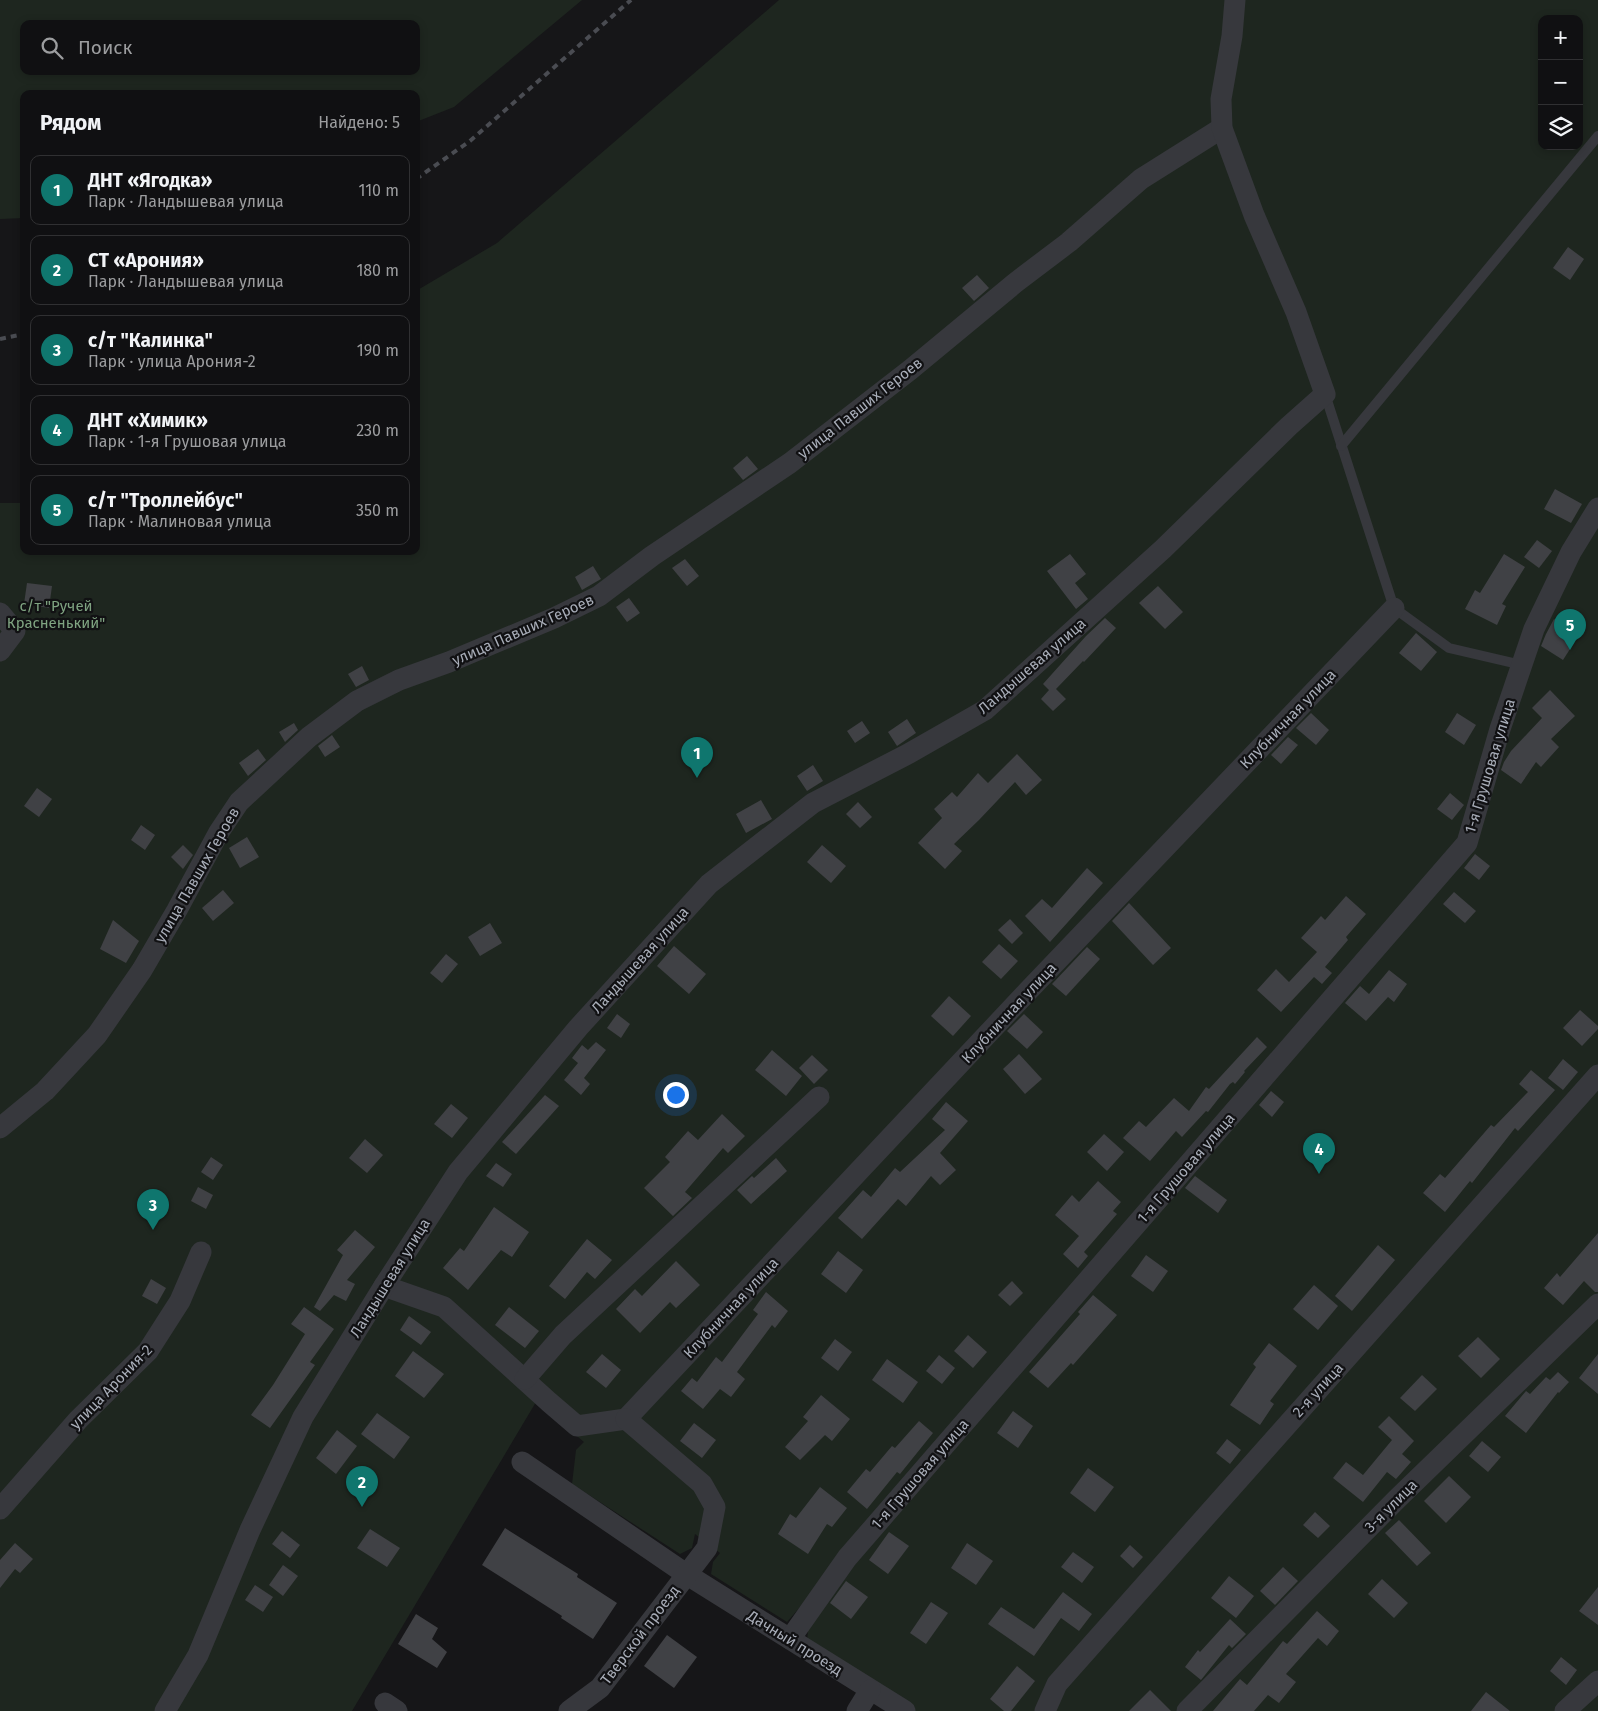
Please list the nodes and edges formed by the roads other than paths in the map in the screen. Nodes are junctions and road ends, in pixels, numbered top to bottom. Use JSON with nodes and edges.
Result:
{"nodes":[{"id":1,"x":1235,"y":0,"type":"edge"},
{"id":2,"x":1222,"y":128,"type":"junction"},
{"id":3,"x":1598,"y":136,"type":"edge"},
{"id":4,"x":1325,"y":394,"type":"junction"},
{"id":5,"x":1342,"y":446,"type":"junction"},
{"id":6,"x":1596,"y":516,"type":"edge"},
{"id":7,"x":1394,"y":608,"type":"junction"},
{"id":8,"x":0,"y":613,"type":"edge"},
{"id":9,"x":0,"y":651,"type":"edge"},
{"id":10,"x":1522,"y":665,"type":"junction"},
{"id":11,"x":1598,"y":1075,"type":"edge"},
{"id":12,"x":819,"y":1097,"type":"dead end"},
{"id":13,"x":0,"y":1128,"type":"edge"},
{"id":14,"x":201,"y":1252,"type":"dead end"},
{"id":15,"x":384,"y":1286,"type":"junction"},
{"id":16,"x":1598,"y":1304,"type":"edge"},
{"id":17,"x":525,"y":1379,"type":"junction"},
{"id":18,"x":626,"y":1420,"type":"junction"},
{"id":19,"x":522,"y":1462,"type":"dead end"},
{"id":20,"x":0,"y":1509,"type":"edge"},
{"id":21,"x":686,"y":1574,"type":"junction"},
{"id":22,"x":790,"y":1639,"type":"junction"},
{"id":23,"x":1598,"y":1682,"type":"edge"},
{"id":24,"x":870,"y":1690,"type":"junction"},
{"id":25,"x":165,"y":1711,"type":"edge"},
{"id":26,"x":568,"y":1711,"type":"edge"},
{"id":27,"x":857,"y":1711,"type":"edge"},
{"id":28,"x":905,"y":1711,"type":"edge"},
{"id":29,"x":1045,"y":1711,"type":"edge"},
{"id":30,"x":1187,"y":1711,"type":"edge"},
{"id":31,"x":1565,"y":1711,"type":"edge"}],
"edges":[{"from":1,"to":2,"type":"street"},
{"from":2,"to":4,"type":"street"},
{"from":2,"to":13,"type":"street","name":"улица Павших Героев"},
{"from":3,"to":5,"type":"lane"},
{"from":4,"to":5,"type":"lane"},
{"from":4,"to":15,"type":"street","name":"Ландышевая улица"},
{"from":5,"to":7,"type":"lane"},
{"from":6,"to":10,"type":"street","name":"1-я Грушовая улица"},
{"from":7,"to":10,"type":"lane"},
{"from":7,"to":18,"type":"street","name":"Клубничная улица"},
{"from":8,"to":9,"type":"street"},
{"from":10,"to":22,"type":"street","name":"1-я Грушовая улица"},
{"from":11,"to":29,"type":"street","name":"2-я улица"},
{"from":12,"to":17,"type":"street"},
{"from":14,"to":20,"type":"street","name":"улица Арония-2"},
{"from":15,"to":17,"type":"street"},
{"from":15,"to":25,"type":"street","name":"Ландышевая улица"},
{"from":16,"to":30,"type":"street","name":"3-я улица"},
{"from":17,"to":18,"type":"street"},
{"from":18,"to":21,"type":"street"},
{"from":19,"to":21,"type":"street","name":"Дачный проезд"},
{"from":21,"to":22,"type":"street","name":"Дачный проезд"},
{"from":21,"to":26,"type":"street","name":"Тверской проезд"},
{"from":22,"to":24,"type":"street","name":"Дачный проезд"},
{"from":23,"to":31,"type":"street"},
{"from":24,"to":27,"type":"street"},
{"from":24,"to":28,"type":"street","name":"Дачный проезд"}]}
